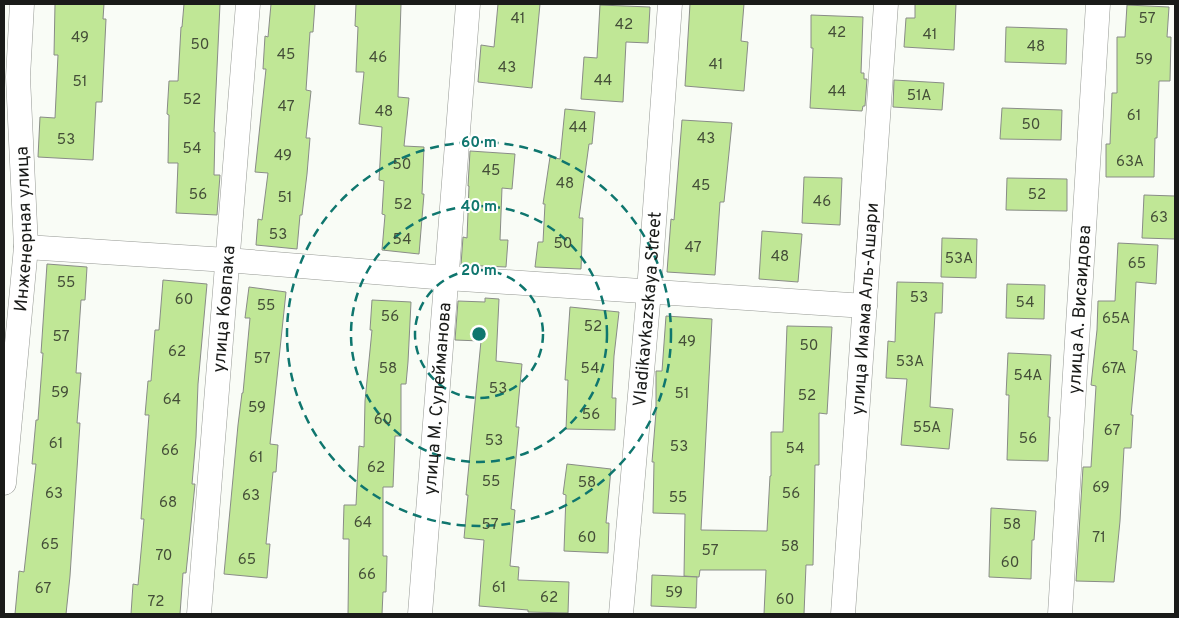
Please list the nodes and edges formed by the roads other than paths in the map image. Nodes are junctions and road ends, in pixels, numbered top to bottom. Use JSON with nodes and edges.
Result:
{"nodes":[{"id":1,"x":22,"y":4,"type":"edge"},
{"id":2,"x":248,"y":4,"type":"edge"},
{"id":3,"x":468,"y":4,"type":"edge"},
{"id":4,"x":670,"y":4,"type":"edge"},
{"id":5,"x":886,"y":4,"type":"edge"},
{"id":6,"x":1098,"y":4,"type":"edge"},
{"id":7,"x":12,"y":123,"type":"edge"},
{"id":8,"x":26,"y":246,"type":"junction"},
{"id":9,"x":227,"y":260,"type":"junction"},
{"id":10,"x":446,"y":278,"type":"junction"},
{"id":11,"x":649,"y":291,"type":"junction"},
{"id":12,"x":865,"y":306,"type":"junction"},
{"id":13,"x":4,"y":483,"type":"edge"},
{"id":14,"x":199,"y":614,"type":"edge"},
{"id":15,"x":420,"y":614,"type":"edge"},
{"id":16,"x":621,"y":614,"type":"edge"},
{"id":17,"x":843,"y":614,"type":"edge"},
{"id":18,"x":1060,"y":614,"type":"edge"}],
"edges":[{"from":1,"to":7,"type":"street","name":"Инженерная улица"},
{"from":2,"to":9,"type":"street","name":"улица Ковпака"},
{"from":3,"to":10,"type":"street","name":"улица М. Сулейманова"},
{"from":4,"to":11,"type":"street","name":"Vladikavkazskaya Street"},
{"from":5,"to":12,"type":"street","name":"улица Имама Аль-Ашари"},
{"from":6,"to":18,"type":"street","name":"улица А. Висаидова"},
{"from":7,"to":8,"type":"street","name":"Инженерная улица"},
{"from":8,"to":9,"type":"street"},
{"from":8,"to":13,"type":"street","name":"Инженерная улица"},
{"from":9,"to":10,"type":"street"},
{"from":9,"to":14,"type":"street","name":"улица Ковпака"},
{"from":10,"to":11,"type":"street"},
{"from":10,"to":15,"type":"street","name":"улица М. Сулейманова"},
{"from":11,"to":12,"type":"street"},
{"from":11,"to":16,"type":"street","name":"Vladikavkazskaya Street"},
{"from":12,"to":17,"type":"street","name":"улица Имама Аль-Ашари"}]}
